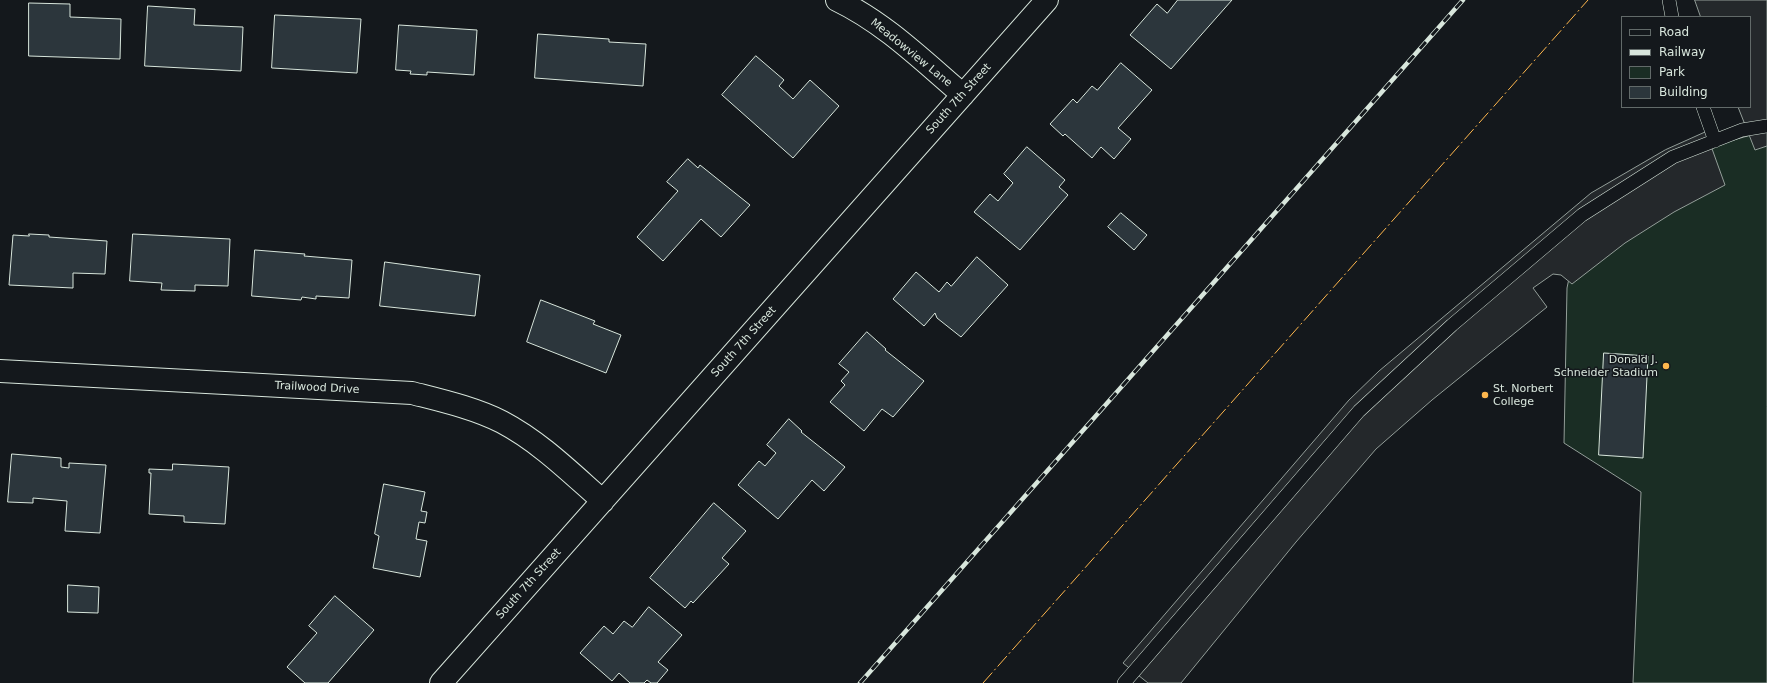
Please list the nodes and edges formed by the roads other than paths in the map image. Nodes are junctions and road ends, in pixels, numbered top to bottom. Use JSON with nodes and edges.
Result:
{"nodes":[{"id":1,"x":838,"y":0,"type":"edge"},
{"id":2,"x":1047,"y":0,"type":"edge"},
{"id":3,"x":1669,"y":0,"type":"edge"},
{"id":4,"x":1672,"y":16,"type":"edge"},
{"id":5,"x":963,"y":95,"type":"junction"},
{"id":6,"x":1703,"y":108,"type":"edge"},
{"id":7,"x":1767,"y":126,"type":"edge"},
{"id":8,"x":1715,"y":141,"type":"junction"},
{"id":9,"x":0,"y":371,"type":"edge"},
{"id":10,"x":603,"y":501,"type":"junction"},
{"id":11,"x":441,"y":683,"type":"edge"},
{"id":12,"x":1124,"y":683,"type":"edge"}],
"edges":[{"from":1,"to":5,"type":"street","name":"Meadowview Lane"},
{"from":2,"to":5,"type":"street","name":"South 7th Street"},
{"from":3,"to":4,"type":"lane"},
{"from":5,"to":10,"type":"street","name":"South 7th Street"},
{"from":6,"to":8,"type":"lane"},
{"from":7,"to":8,"type":"lane"},
{"from":8,"to":12,"type":"lane"},
{"from":9,"to":10,"type":"street","name":"Trailwood Drive"},
{"from":10,"to":11,"type":"street","name":"South 7th Street"}]}
